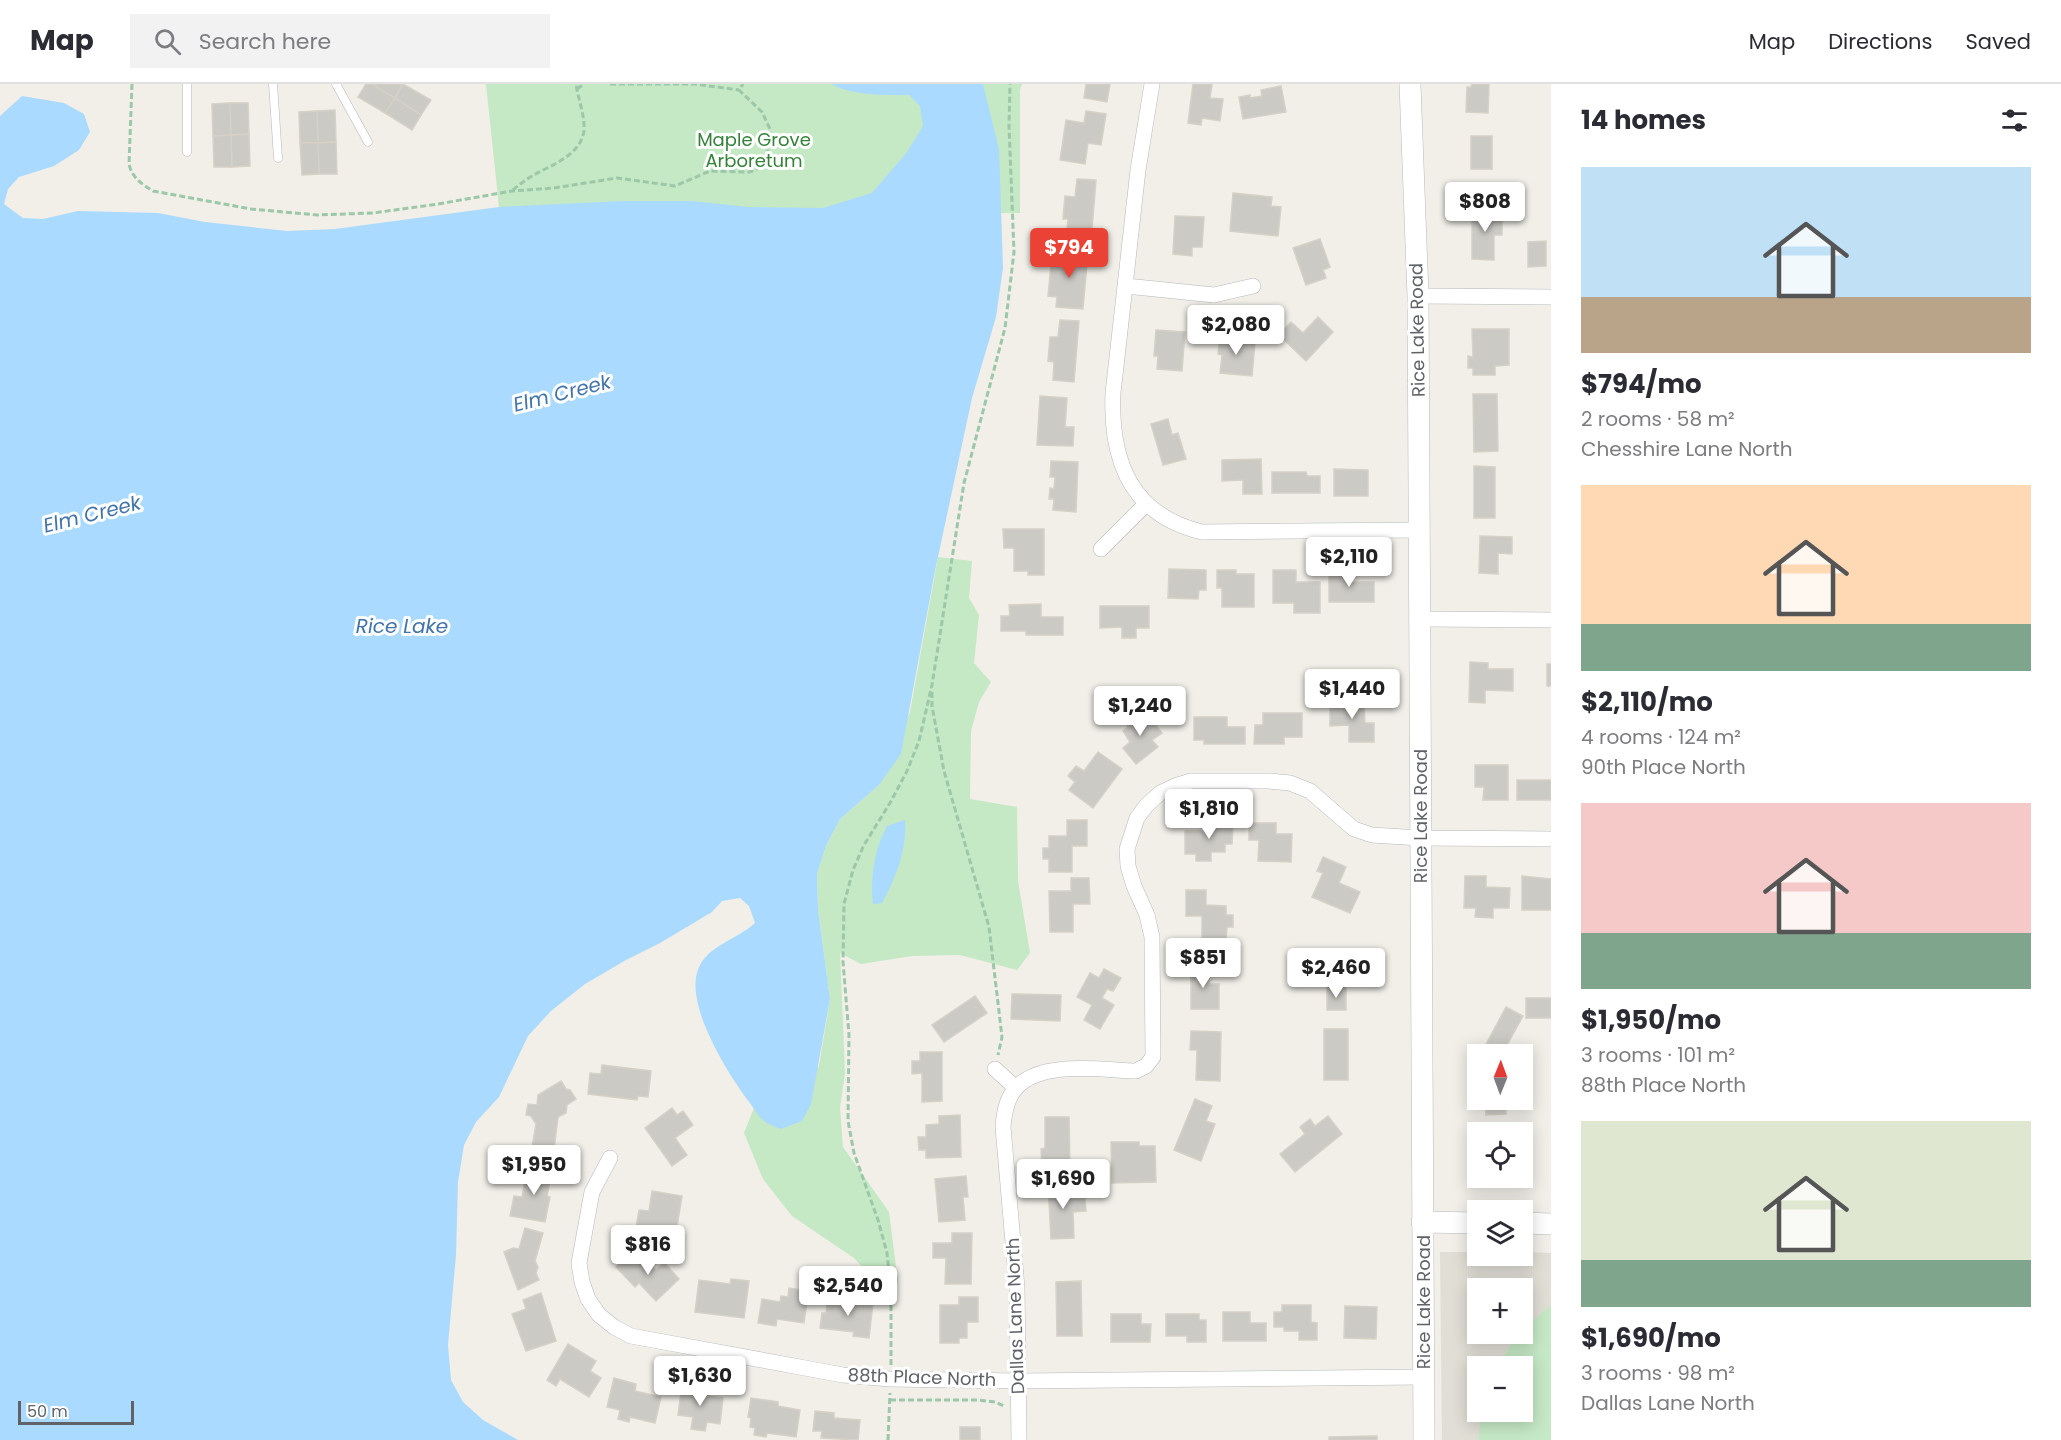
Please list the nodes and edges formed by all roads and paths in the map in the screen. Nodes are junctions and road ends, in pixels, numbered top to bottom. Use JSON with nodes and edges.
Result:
{"nodes":[{"id":1,"x":132,"y":84,"type":"edge"},
{"id":2,"x":187,"y":84,"type":"edge"},
{"id":3,"x":273,"y":84,"type":"edge"},
{"id":4,"x":336,"y":84,"type":"edge"},
{"id":5,"x":576,"y":84,"type":"edge"},
{"id":6,"x":584,"y":84,"type":"edge"},
{"id":7,"x":610,"y":84,"type":"edge"},
{"id":8,"x":742,"y":84,"type":"edge"},
{"id":9,"x":1010,"y":84,"type":"edge"},
{"id":10,"x":1152,"y":84,"type":"edge"},
{"id":11,"x":1410,"y":84,"type":"edge"},
{"id":12,"x":577,"y":89,"type":"junction"},
{"id":13,"x":739,"y":90,"type":"junction"},
{"id":14,"x":368,"y":142,"type":"dead end"},
{"id":15,"x":187,"y":152,"type":"dead end"},
{"id":16,"x":278,"y":158,"type":"dead end"},
{"id":17,"x":512,"y":191,"type":"junction"},
{"id":18,"x":1126,"y":286,"type":"junction"},
{"id":19,"x":1254,"y":286,"type":"dead end"},
{"id":20,"x":1418,"y":296,"type":"junction"},
{"id":21,"x":1551,"y":297,"type":"edge"},
{"id":22,"x":1146,"y":504,"type":"junction"},
{"id":23,"x":1419,"y":530,"type":"junction"},
{"id":24,"x":1101,"y":549,"type":"dead end"},
{"id":25,"x":1420,"y":619,"type":"junction"},
{"id":26,"x":1551,"y":620,"type":"edge"},
{"id":27,"x":932,"y":685,"type":"junction"},
{"id":28,"x":1420,"y":838,"type":"junction"},
{"id":29,"x":1551,"y":839,"type":"edge"},
{"id":30,"x":995,"y":1069,"type":"joint"},
{"id":31,"x":1016,"y":1088,"type":"junction"},
{"id":32,"x":610,"y":1158,"type":"dead end"},
{"id":33,"x":1422,"y":1222,"type":"junction"},
{"id":34,"x":1467,"y":1223,"type":"edge"},
{"id":35,"x":1533,"y":1223,"type":"edge"},
{"id":36,"x":1551,"y":1224,"type":"edge"},
{"id":37,"x":891,"y":1369,"type":"dead end"},
{"id":38,"x":1423,"y":1377,"type":"junction"},
{"id":39,"x":1019,"y":1381,"type":"junction"},
{"id":40,"x":891,"y":1390,"type":"dead end"},
{"id":41,"x":890,"y":1400,"type":"junction"},
{"id":42,"x":1008,"y":1407,"type":"dead end"},
{"id":43,"x":888,"y":1440,"type":"edge"},
{"id":44,"x":1019,"y":1440,"type":"edge"},
{"id":45,"x":1424,"y":1440,"type":"edge"}],
"edges":[{"from":1,"to":17,"type":"path"},
{"from":2,"to":15,"type":"lane"},
{"from":3,"to":16,"type":"lane"},
{"from":4,"to":14,"type":"lane"},
{"from":5,"to":12,"type":"path"},
{"from":6,"to":12,"type":"path"},
{"from":7,"to":13,"type":"path"},
{"from":8,"to":13,"type":"path"},
{"from":9,"to":27,"type":"path"},
{"from":10,"to":18,"type":"street"},
{"from":11,"to":20,"type":"street","name":"Rice Lake Road"},
{"from":12,"to":17,"type":"path"},
{"from":13,"to":17,"type":"path"},
{"from":18,"to":19,"type":"street"},
{"from":18,"to":22,"type":"street"},
{"from":20,"to":21,"type":"street"},
{"from":20,"to":23,"type":"street","name":"Rice Lake Road"},
{"from":22,"to":23,"type":"street"},
{"from":22,"to":24,"type":"street"},
{"from":23,"to":25,"type":"street","name":"Rice Lake Road"},
{"from":25,"to":26,"type":"street"},
{"from":25,"to":28,"type":"street","name":"Rice Lake Road"},
{"from":27,"to":30,"type":"path"},
{"from":27,"to":37,"type":"path"},
{"from":28,"to":29,"type":"street"},
{"from":28,"to":31,"type":"street"},
{"from":28,"to":33,"type":"street","name":"Rice Lake Road"},
{"from":30,"to":31,"type":"street"},
{"from":31,"to":39,"type":"street","name":"Dallas Lane North"},
{"from":32,"to":39,"type":"street","name":"88th Place North"},
{"from":33,"to":34,"type":"street"},
{"from":33,"to":38,"type":"street","name":"Rice Lake Road"},
{"from":35,"to":36,"type":"street"},
{"from":38,"to":39,"type":"street","name":"88th Place North"},
{"from":38,"to":45,"type":"street","name":"Rice Lake Road"},
{"from":39,"to":44,"type":"street","name":"Dallas Lane North"},
{"from":40,"to":41,"type":"path"},
{"from":41,"to":42,"type":"path"},
{"from":41,"to":43,"type":"path"}]}
